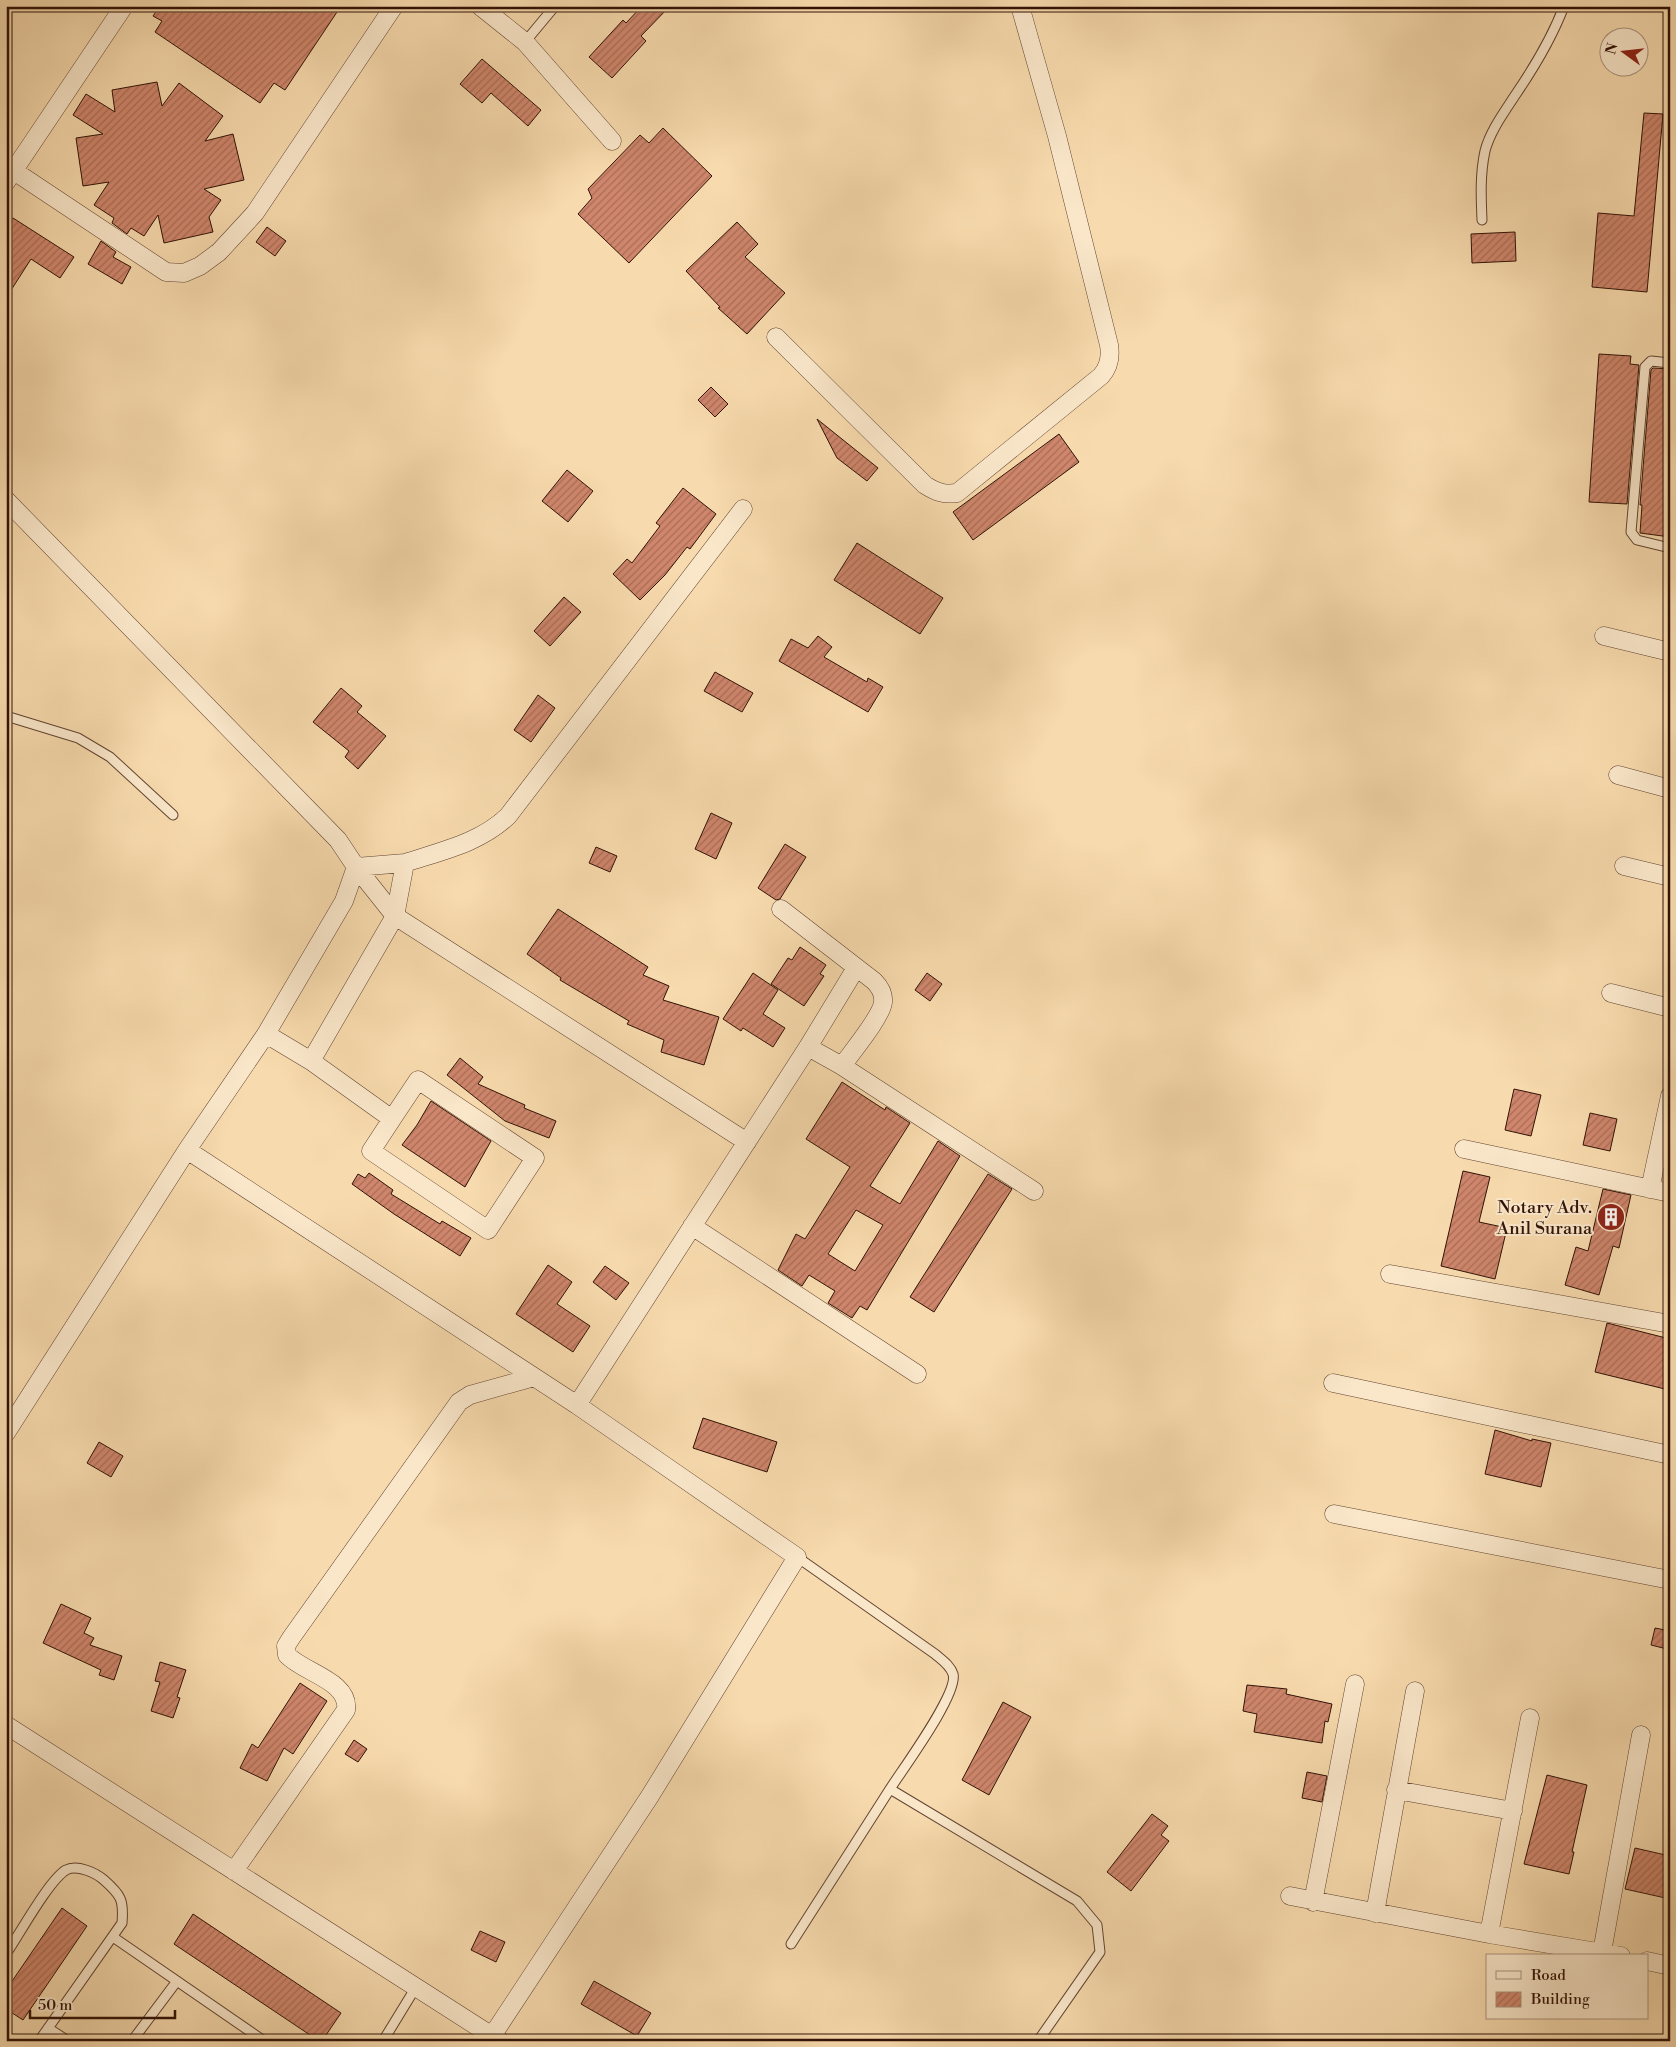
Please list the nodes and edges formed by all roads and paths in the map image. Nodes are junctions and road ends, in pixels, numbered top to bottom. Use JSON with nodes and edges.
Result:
{"nodes":[{"id":1,"x":124,"y":6,"type":"edge"},
{"id":2,"x":394,"y":6,"type":"edge"},
{"id":3,"x":480,"y":6,"type":"edge"},
{"id":4,"x":555,"y":6,"type":"edge"},
{"id":5,"x":1020,"y":6,"type":"edge"},
{"id":6,"x":1564,"y":6,"type":"edge"},
{"id":7,"x":525,"y":42,"type":"junction"},
{"id":8,"x":612,"y":142,"type":"dead end"},
{"id":9,"x":10,"y":177,"type":"edge"},
{"id":10,"x":1482,"y":220,"type":"dead end"},
{"id":11,"x":776,"y":336,"type":"dead end"},
{"id":12,"x":1670,"y":363,"type":"edge"},
{"id":13,"x":6,"y":500,"type":"edge"},
{"id":14,"x":743,"y":509,"type":"dead end"},
{"id":15,"x":1670,"y":548,"type":"edge"},
{"id":16,"x":1604,"y":636,"type":"dead end"},
{"id":17,"x":1670,"y":652,"type":"edge"},
{"id":18,"x":6,"y":716,"type":"edge"},
{"id":19,"x":1618,"y":775,"type":"dead end"},
{"id":20,"x":1670,"y":789,"type":"edge"},
{"id":21,"x":173,"y":815,"type":"dead end"},
{"id":22,"x":405,"y":863,"type":"junction"},
{"id":23,"x":1624,"y":866,"type":"dead end"},
{"id":24,"x":356,"y":867,"type":"junction"},
{"id":25,"x":1670,"y":877,"type":"edge"},
{"id":26,"x":781,"y":909,"type":"dead end"},
{"id":27,"x":395,"y":916,"type":"junction"},
{"id":28,"x":856,"y":968,"type":"junction"},
{"id":29,"x":1610,"y":993,"type":"dead end"},
{"id":30,"x":1670,"y":1008,"type":"edge"},
{"id":31,"x":266,"y":1034,"type":"junction"},
{"id":32,"x":808,"y":1047,"type":"junction"},
{"id":33,"x":311,"y":1061,"type":"junction"},
{"id":34,"x":842,"y":1066,"type":"junction"},
{"id":35,"x":1670,"y":1096,"type":"edge"},
{"id":36,"x":392,"y":1119,"type":"junction"},
{"id":37,"x":747,"y":1142,"type":"junction"},
{"id":38,"x":1464,"y":1149,"type":"dead end"},
{"id":39,"x":187,"y":1150,"type":"junction"},
{"id":40,"x":1650,"y":1189,"type":"junction"},
{"id":41,"x":1034,"y":1191,"type":"dead end"},
{"id":42,"x":1670,"y":1193,"type":"edge"},
{"id":43,"x":692,"y":1226,"type":"junction"},
{"id":44,"x":1390,"y":1274,"type":"dead end"},
{"id":45,"x":1670,"y":1324,"type":"edge"},
{"id":46,"x":917,"y":1374,"type":"dead end"},
{"id":47,"x":534,"y":1377,"type":"junction"},
{"id":48,"x":1333,"y":1383,"type":"dead end"},
{"id":49,"x":577,"y":1405,"type":"junction"},
{"id":50,"x":6,"y":1433,"type":"edge"},
{"id":51,"x":1670,"y":1455,"type":"edge"},
{"id":52,"x":1334,"y":1514,"type":"dead end"},
{"id":53,"x":797,"y":1557,"type":"junction"},
{"id":54,"x":1670,"y":1580,"type":"edge"},
{"id":55,"x":1355,"y":1684,"type":"dead end"},
{"id":56,"x":1414,"y":1691,"type":"dead end"},
{"id":57,"x":1530,"y":1718,"type":"dead end"},
{"id":58,"x":6,"y":1725,"type":"edge"},
{"id":59,"x":1641,"y":1735,"type":"dead end"},
{"id":60,"x":890,"y":1789,"type":"junction"},
{"id":61,"x":1396,"y":1790,"type":"junction"},
{"id":62,"x":1513,"y":1811,"type":"junction"},
{"id":63,"x":234,"y":1871,"type":"junction"},
{"id":64,"x":1290,"y":1896,"type":"dead end"},
{"id":65,"x":1312,"y":1902,"type":"junction"},
{"id":66,"x":1375,"y":1913,"type":"junction"},
{"id":67,"x":1489,"y":1934,"type":"junction"},
{"id":68,"x":113,"y":1937,"type":"junction"},
{"id":69,"x":791,"y":1944,"type":"dead end"},
{"id":70,"x":1602,"y":1952,"type":"junction"},
{"id":71,"x":6,"y":1954,"type":"edge"},
{"id":72,"x":1612,"y":1954,"type":"edge"},
{"id":73,"x":1648,"y":1961,"type":"edge"},
{"id":74,"x":1670,"y":1966,"type":"edge"},
{"id":75,"x":177,"y":1981,"type":"junction"},
{"id":76,"x":416,"y":1987,"type":"junction"},
{"id":77,"x":48,"y":2028,"type":"junction"},
{"id":78,"x":496,"y":2038,"type":"edge"},
{"id":79,"x":39,"y":2041,"type":"edge"},
{"id":80,"x":68,"y":2041,"type":"edge"},
{"id":81,"x":132,"y":2041,"type":"edge"},
{"id":82,"x":264,"y":2041,"type":"edge"},
{"id":83,"x":383,"y":2041,"type":"edge"},
{"id":84,"x":1038,"y":2041,"type":"edge"}],
"edges":[{"from":1,"to":9,"type":"street"},
{"from":2,"to":9,"type":"street"},
{"from":3,"to":7,"type":"street"},
{"from":4,"to":7,"type":"lane"},
{"from":5,"to":11,"type":"street"},
{"from":6,"to":10,"type":"lane"},
{"from":7,"to":8,"type":"street"},
{"from":12,"to":15,"type":"lane"},
{"from":13,"to":24,"type":"street"},
{"from":14,"to":22,"type":"street"},
{"from":16,"to":17,"type":"street"},
{"from":18,"to":21,"type":"lane"},
{"from":19,"to":20,"type":"street"},
{"from":22,"to":24,"type":"street"},
{"from":22,"to":27,"type":"street"},
{"from":23,"to":25,"type":"street"},
{"from":24,"to":27,"type":"street"},
{"from":24,"to":31,"type":"street"},
{"from":26,"to":28,"type":"street"},
{"from":27,"to":33,"type":"street"},
{"from":27,"to":37,"type":"street"},
{"from":28,"to":32,"type":"street"},
{"from":28,"to":34,"type":"street"},
{"from":29,"to":30,"type":"street"},
{"from":31,"to":33,"type":"street"},
{"from":31,"to":39,"type":"street"},
{"from":32,"to":34,"type":"street"},
{"from":32,"to":37,"type":"street"},
{"from":33,"to":36,"type":"street"},
{"from":34,"to":41,"type":"street"},
{"from":35,"to":40,"type":"street"},
{"from":36,"to":36,"type":"street"},
{"from":37,"to":43,"type":"street"},
{"from":38,"to":40,"type":"street"},
{"from":39,"to":47,"type":"street"},
{"from":39,"to":50,"type":"street"},
{"from":40,"to":42,"type":"street"},
{"from":43,"to":46,"type":"street"},
{"from":43,"to":49,"type":"street"},
{"from":44,"to":45,"type":"street"},
{"from":47,"to":49,"type":"street"},
{"from":47,"to":63,"type":"street"},
{"from":48,"to":51,"type":"street"},
{"from":49,"to":53,"type":"street"},
{"from":52,"to":54,"type":"street"},
{"from":53,"to":60,"type":"lane"},
{"from":53,"to":78,"type":"street"},
{"from":55,"to":65,"type":"street"},
{"from":56,"to":61,"type":"street"},
{"from":57,"to":62,"type":"street"},
{"from":58,"to":63,"type":"street"},
{"from":59,"to":70,"type":"street"},
{"from":60,"to":69,"type":"lane"},
{"from":60,"to":84,"type":"lane"},
{"from":61,"to":62,"type":"street"},
{"from":61,"to":66,"type":"street"},
{"from":62,"to":67,"type":"street"},
{"from":63,"to":76,"type":"street"},
{"from":64,"to":65,"type":"street"},
{"from":65,"to":66,"type":"street"},
{"from":66,"to":67,"type":"street"},
{"from":67,"to":70,"type":"street"},
{"from":68,"to":71,"type":"lane"},
{"from":68,"to":75,"type":"lane"},
{"from":68,"to":77,"type":"lane"},
{"from":70,"to":72,"type":"street"},
{"from":73,"to":74,"type":"street"},
{"from":75,"to":81,"type":"lane"},
{"from":75,"to":82,"type":"lane"},
{"from":76,"to":78,"type":"street"},
{"from":76,"to":83,"type":"lane"},
{"from":77,"to":79,"type":"lane"},
{"from":77,"to":80,"type":"lane"}]}
